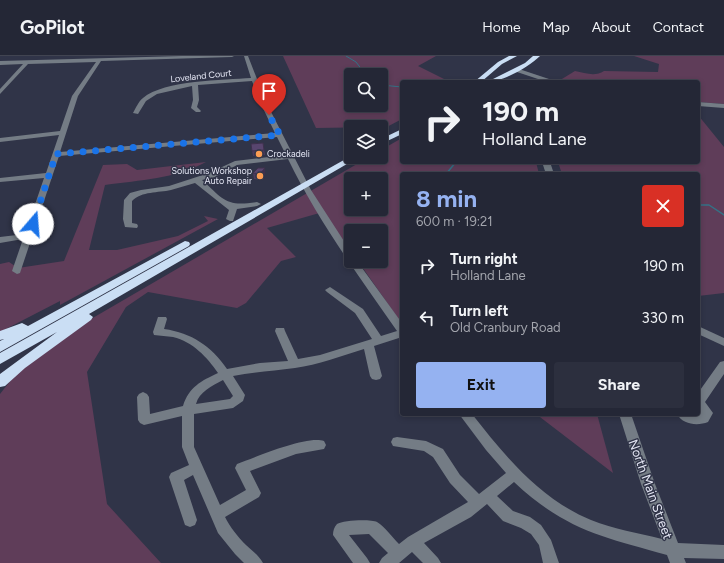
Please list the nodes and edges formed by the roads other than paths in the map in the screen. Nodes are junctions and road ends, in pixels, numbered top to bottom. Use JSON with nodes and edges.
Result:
{"nodes":[{"id":1,"x":3,"y":56,"type":"edge"},
{"id":2,"x":232,"y":56,"type":"edge"},
{"id":3,"x":246,"y":56,"type":"edge"},
{"id":4,"x":512,"y":56,"type":"edge"},
{"id":5,"x":537,"y":56,"type":"edge"},
{"id":6,"x":157,"y":57,"type":"edge"},
{"id":7,"x":0,"y":59,"type":"edge"},
{"id":8,"x":100,"y":59,"type":"junction"},
{"id":9,"x":524,"y":59,"type":"edge"},
{"id":10,"x":28,"y":61,"type":"junction"},
{"id":11,"x":0,"y":63,"type":"edge"},
{"id":12,"x":500,"y":63,"type":"junction"},
{"id":13,"x":515,"y":72,"type":"junction"},
{"id":14,"x":255,"y":79,"type":"junction"},
{"id":15,"x":479,"y":80,"type":"edge"},
{"id":16,"x":495,"y":80,"type":"edge"},
{"id":17,"x":546,"y":80,"type":"edge"},
{"id":18,"x":195,"y":85,"type":"junction"},
{"id":19,"x":0,"y":92,"type":"edge"},
{"id":20,"x":700,"y":104,"type":"edge"},
{"id":21,"x":724,"y":106,"type":"edge"},
{"id":22,"x":198,"y":111,"type":"dead end"},
{"id":23,"x":136,"y":113,"type":"dead end"},
{"id":24,"x":400,"y":126,"type":"edge"},
{"id":25,"x":388,"y":132,"type":"edge"},
{"id":26,"x":400,"y":132,"type":"edge"},
{"id":27,"x":63,"y":133,"type":"junction"},
{"id":28,"x":280,"y":135,"type":"junction"},
{"id":29,"x":388,"y":138,"type":"edge"},
{"id":30,"x":0,"y":140,"type":"edge"},
{"id":31,"x":56,"y":154,"type":"junction"},
{"id":32,"x":344,"y":156,"type":"edge"},
{"id":33,"x":291,"y":157,"type":"junction"},
{"id":34,"x":344,"y":162,"type":"edge"},
{"id":35,"x":49,"y":175,"type":"junction"},
{"id":36,"x":0,"y":180,"type":"edge"},
{"id":37,"x":197,"y":180,"type":"junction"},
{"id":38,"x":303,"y":182,"type":"junction"},
{"id":39,"x":257,"y":204,"type":"junction"},
{"id":40,"x":228,"y":205,"type":"junction"},
{"id":41,"x":230,"y":219,"type":"junction"},
{"id":42,"x":134,"y":226,"type":"dead end"},
{"id":43,"x":29,"y":236,"type":"junction"},
{"id":44,"x":0,"y":240,"type":"edge"},
{"id":45,"x":344,"y":247,"type":"edge"},
{"id":46,"x":358,"y":268,"type":"edge"},
{"id":47,"x":17,"y":271,"type":"dead end"},
{"id":48,"x":151,"y":273,"type":"junction"},
{"id":49,"x":330,"y":290,"type":"dead end"},
{"id":50,"x":80,"y":302,"type":"junction"},
{"id":51,"x":162,"y":319,"type":"dead end"},
{"id":52,"x":400,"y":327,"type":"edge"},
{"id":53,"x":280,"y":331,"type":"dead end"},
{"id":54,"x":700,"y":331,"type":"edge"},
{"id":55,"x":400,"y":334,"type":"edge"},
{"id":56,"x":0,"y":336,"type":"edge"},
{"id":57,"x":724,"y":342,"type":"edge"},
{"id":58,"x":373,"y":343,"type":"junction"},
{"id":59,"x":0,"y":347,"type":"edge"},
{"id":60,"x":0,"y":359,"type":"edge"},
{"id":61,"x":295,"y":364,"type":"junction"},
{"id":62,"x":724,"y":365,"type":"edge"},
{"id":63,"x":225,"y":375,"type":"junction"},
{"id":64,"x":376,"y":376,"type":"dead end"},
{"id":65,"x":0,"y":382,"type":"edge"},
{"id":66,"x":143,"y":397,"type":"dead end"},
{"id":67,"x":700,"y":400,"type":"edge"},
{"id":68,"x":700,"y":405,"type":"edge"},
{"id":69,"x":188,"y":410,"type":"junction"},
{"id":70,"x":468,"y":416,"type":"edge"},
{"id":71,"x":625,"y":416,"type":"edge"},
{"id":72,"x":687,"y":416,"type":"edge"},
{"id":73,"x":397,"y":442,"type":"dead end"},
{"id":74,"x":320,"y":445,"type":"dead end"},
{"id":75,"x":197,"y":467,"type":"junction"},
{"id":76,"x":514,"y":474,"type":"junction"},
{"id":77,"x":483,"y":499,"type":"junction"},
{"id":78,"x":217,"y":514,"type":"junction"},
{"id":79,"x":190,"y":520,"type":"dead end"},
{"id":80,"x":413,"y":542,"type":"junction"},
{"id":81,"x":673,"y":549,"type":"junction"},
{"id":82,"x":724,"y":552,"type":"edge"},
{"id":83,"x":398,"y":553,"type":"junction"},
{"id":84,"x":255,"y":563,"type":"edge"},
{"id":85,"x":362,"y":563,"type":"edge"},
{"id":86,"x":387,"y":563,"type":"edge"},
{"id":87,"x":433,"y":563,"type":"edge"},
{"id":88,"x":551,"y":563,"type":"edge"},
{"id":89,"x":678,"y":563,"type":"edge"}],
"edges":[{"from":1,"to":7,"type":"street"},
{"from":2,"to":6,"type":"street"},
{"from":3,"to":14,"type":"street"},
{"from":4,"to":9,"type":"highway"},
{"from":4,"to":12,"type":"highway"},
{"from":5,"to":9,"type":"highway"},
{"from":6,"to":8,"type":"street"},
{"from":8,"to":10,"type":"street"},
{"from":8,"to":27,"type":"street"},
{"from":9,"to":13,"type":"highway"},
{"from":10,"to":11,"type":"street"},
{"from":10,"to":19,"type":"street"},
{"from":12,"to":13,"type":"highway"},
{"from":12,"to":15,"type":"highway"},
{"from":13,"to":16,"type":"highway"},
{"from":13,"to":17,"type":"street"},
{"from":14,"to":18,"type":"street","name":"Loveland Court"},
{"from":14,"to":28,"type":"street"},
{"from":18,"to":22,"type":"street"},
{"from":18,"to":23,"type":"street","name":"Loveland Court"},
{"from":20,"to":21,"type":"street"},
{"from":24,"to":25,"type":"highway"},
{"from":26,"to":29,"type":"highway"},
{"from":27,"to":30,"type":"street"},
{"from":27,"to":31,"type":"street"},
{"from":28,"to":31,"type":"street"},
{"from":28,"to":33,"type":"street"},
{"from":31,"to":35,"type":"street"},
{"from":32,"to":38,"type":"highway"},
{"from":33,"to":37,"type":"street"},
{"from":33,"to":38,"type":"street"},
{"from":34,"to":38,"type":"highway"},
{"from":35,"to":36,"type":"street"},
{"from":35,"to":43,"type":"street"},
{"from":37,"to":40,"type":"street"},
{"from":37,"to":42,"type":"street"},
{"from":38,"to":39,"type":"highway"},
{"from":38,"to":45,"type":"street"},
{"from":38,"to":48,"type":"highway"},
{"from":39,"to":40,"type":"street"},
{"from":39,"to":41,"type":"highway"},
{"from":40,"to":41,"type":"street"},
{"from":41,"to":50,"type":"highway"},
{"from":43,"to":44,"type":"street"},
{"from":43,"to":47,"type":"street"},
{"from":46,"to":52,"type":"street"},
{"from":48,"to":60,"type":"highway"},
{"from":48,"to":65,"type":"highway"},
{"from":49,"to":58,"type":"street"},
{"from":50,"to":56,"type":"highway"},
{"from":50,"to":59,"type":"highway"},
{"from":51,"to":63,"type":"street"},
{"from":53,"to":61,"type":"street"},
{"from":54,"to":57,"type":"street"},
{"from":55,"to":58,"type":"street"},
{"from":58,"to":61,"type":"street"},
{"from":58,"to":64,"type":"street"},
{"from":61,"to":63,"type":"street"},
{"from":62,"to":67,"type":"street"},
{"from":63,"to":69,"type":"street"},
{"from":63,"to":69,"type":"street"},
{"from":66,"to":69,"type":"street"},
{"from":68,"to":72,"type":"street"},
{"from":69,"to":75,"type":"street"},
{"from":70,"to":76,"type":"street"},
{"from":71,"to":81,"type":"street","name":"North Main Street"},
{"from":73,"to":77,"type":"street"},
{"from":74,"to":78,"type":"street"},
{"from":75,"to":78,"type":"street"},
{"from":75,"to":79,"type":"street"},
{"from":76,"to":77,"type":"street"},
{"from":76,"to":81,"type":"street"},
{"from":77,"to":80,"type":"street"},
{"from":77,"to":88,"type":"street"},
{"from":78,"to":84,"type":"street"},
{"from":80,"to":83,"type":"street"},
{"from":80,"to":87,"type":"street"},
{"from":81,"to":82,"type":"street"},
{"from":81,"to":89,"type":"street","name":"North Main Street"},
{"from":83,"to":85,"type":"street"},
{"from":83,"to":86,"type":"street"}]}
